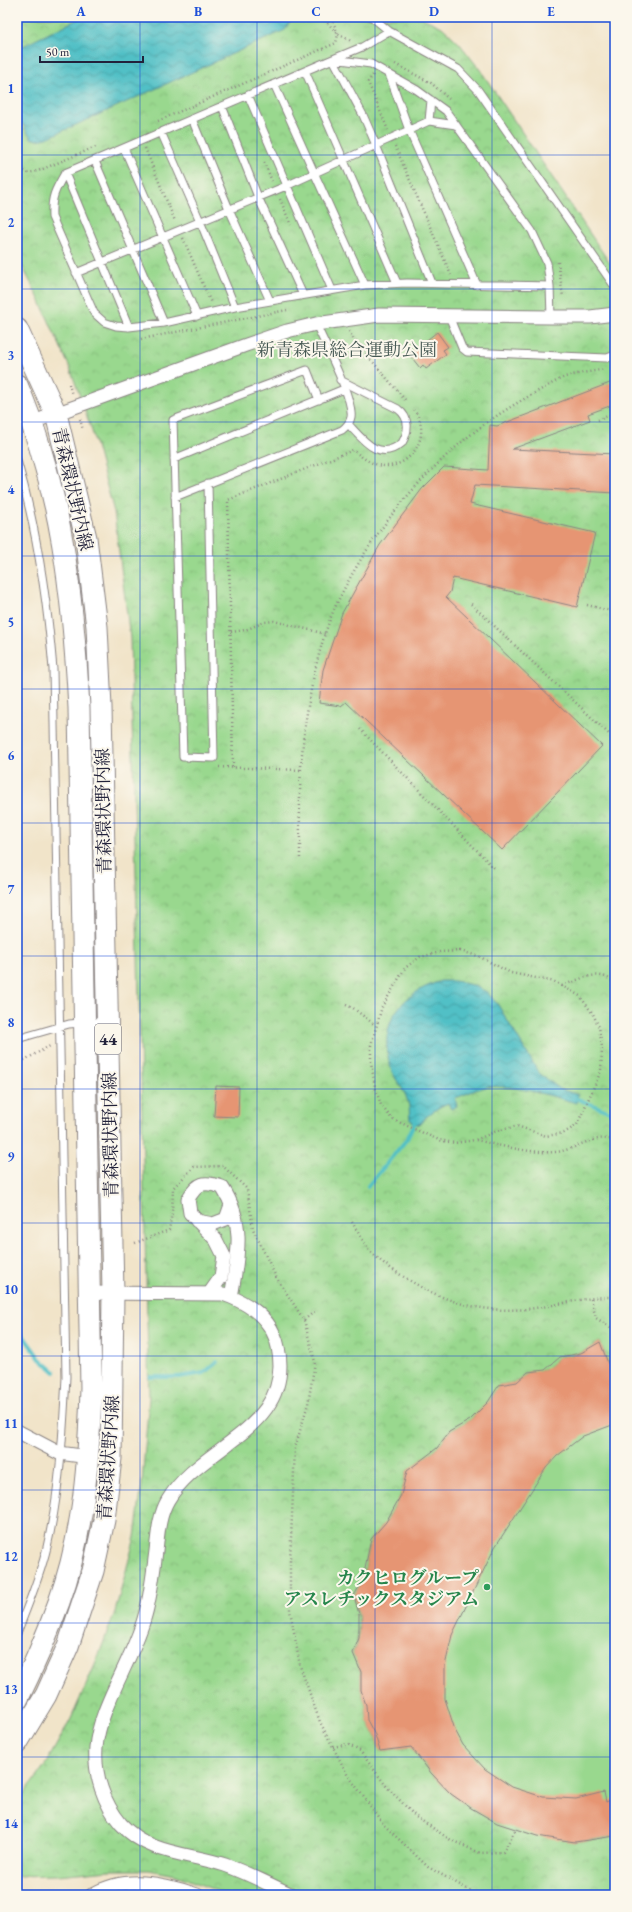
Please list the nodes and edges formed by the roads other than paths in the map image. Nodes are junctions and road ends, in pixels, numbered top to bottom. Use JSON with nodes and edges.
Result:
{"nodes":[{"id":1,"x":372,"y":17,"type":"edge"},
{"id":2,"x":389,"y":31,"type":"junction"},
{"id":3,"x":333,"y":59,"type":"junction"},
{"id":4,"x":305,"y":71,"type":"junction"},
{"id":5,"x":389,"y":74,"type":"junction"},
{"id":6,"x":274,"y":84,"type":"junction"},
{"id":7,"x":248,"y":95,"type":"junction"},
{"id":8,"x":431,"y":100,"type":"junction"},
{"id":9,"x":222,"y":106,"type":"junction"},
{"id":10,"x":192,"y":119,"type":"junction"},
{"id":11,"x":428,"y":121,"type":"junction"},
{"id":12,"x":456,"y":125,"type":"junction"},
{"id":13,"x":409,"y":130,"type":"junction"},
{"id":14,"x":160,"y":132,"type":"junction"},
{"id":15,"x":376,"y":145,"type":"junction"},
{"id":16,"x":124,"y":148,"type":"junction"},
{"id":17,"x":344,"y":159,"type":"junction"},
{"id":18,"x":95,"y":160,"type":"junction"},
{"id":19,"x":65,"y":173,"type":"junction"},
{"id":20,"x":315,"y":173,"type":"junction"},
{"id":21,"x":286,"y":186,"type":"junction"},
{"id":22,"x":258,"y":197,"type":"junction"},
{"id":23,"x":229,"y":209,"type":"junction"},
{"id":24,"x":200,"y":221,"type":"junction"},
{"id":25,"x":163,"y":237,"type":"junction"},
{"id":26,"x":132,"y":250,"type":"junction"},
{"id":27,"x":102,"y":262,"type":"junction"},
{"id":28,"x":76,"y":273,"type":"junction"},
{"id":29,"x":398,"y":283,"type":"junction"},
{"id":30,"x":432,"y":283,"type":"junction"},
{"id":31,"x":365,"y":285,"type":"junction"},
{"id":32,"x":477,"y":285,"type":"junction"},
{"id":33,"x":550,"y":286,"type":"junction"},
{"id":34,"x":615,"y":287,"type":"edge"},
{"id":35,"x":332,"y":290,"type":"junction"},
{"id":36,"x":303,"y":295,"type":"junction"},
{"id":37,"x":270,"y":301,"type":"junction"},
{"id":38,"x":235,"y":307,"type":"junction"},
{"id":39,"x":615,"y":314,"type":"edge"},
{"id":40,"x":196,"y":316,"type":"junction"},
{"id":41,"x":449,"y":316,"type":"junction"},
{"id":42,"x":551,"y":317,"type":"junction"},
{"id":43,"x":164,"y":323,"type":"junction"},
{"id":44,"x":316,"y":324,"type":"junction"},
{"id":45,"x":129,"y":327,"type":"junction"},
{"id":46,"x":17,"y":329,"type":"edge"},
{"id":47,"x":615,"y":355,"type":"edge"},
{"id":48,"x":340,"y":380,"type":"junction"},
{"id":49,"x":17,"y":385,"type":"edge"},
{"id":50,"x":344,"y":389,"type":"junction"},
{"id":51,"x":319,"y":400,"type":"junction"},
{"id":52,"x":56,"y":414,"type":"junction"},
{"id":53,"x":33,"y":422,"type":"junction"},
{"id":54,"x":349,"y":424,"type":"junction"},
{"id":55,"x":17,"y":460,"type":"edge"},
{"id":56,"x":174,"y":460,"type":"junction"},
{"id":57,"x":208,"y":483,"type":"junction"},
{"id":58,"x":175,"y":496,"type":"junction"},
{"id":59,"x":105,"y":908,"type":"junction"},
{"id":60,"x":82,"y":909,"type":"junction"},
{"id":61,"x":107,"y":1021,"type":"junction"},
{"id":62,"x":84,"y":1022,"type":"junction"},
{"id":63,"x":61,"y":1026,"type":"junction"},
{"id":64,"x":17,"y":1039,"type":"edge"},
{"id":65,"x":231,"y":1205,"type":"junction"},
{"id":66,"x":197,"y":1221,"type":"junction"},
{"id":67,"x":89,"y":1293,"type":"junction"},
{"id":68,"x":113,"y":1293,"type":"junction"},
{"id":69,"x":209,"y":1294,"type":"junction"},
{"id":70,"x":231,"y":1297,"type":"junction"},
{"id":71,"x":17,"y":1431,"type":"edge"},
{"id":72,"x":62,"y":1454,"type":"junction"},
{"id":73,"x":89,"y":1457,"type":"junction"},
{"id":74,"x":17,"y":1634,"type":"edge"},
{"id":75,"x":17,"y":1700,"type":"edge"},
{"id":76,"x":17,"y":1743,"type":"edge"},
{"id":77,"x":92,"y":1895,"type":"edge"},
{"id":78,"x":197,"y":1895,"type":"edge"},
{"id":79,"x":292,"y":1895,"type":"edge"}],
"edges":[{"from":1,"to":2,"type":"lane"},
{"from":2,"to":3,"type":"lane"},
{"from":2,"to":34,"type":"lane"},
{"from":3,"to":4,"type":"lane"},
{"from":3,"to":5,"type":"lane"},
{"from":3,"to":15,"type":"lane"},
{"from":4,"to":6,"type":"lane"},
{"from":4,"to":17,"type":"lane"},
{"from":5,"to":8,"type":"lane"},
{"from":5,"to":13,"type":"lane"},
{"from":6,"to":7,"type":"lane"},
{"from":6,"to":20,"type":"lane"},
{"from":7,"to":9,"type":"lane"},
{"from":7,"to":21,"type":"lane"},
{"from":8,"to":11,"type":"lane"},
{"from":8,"to":12,"type":"lane"},
{"from":9,"to":10,"type":"lane"},
{"from":9,"to":22,"type":"lane"},
{"from":10,"to":14,"type":"lane"},
{"from":10,"to":23,"type":"lane"},
{"from":11,"to":12,"type":"lane"},
{"from":11,"to":13,"type":"lane"},
{"from":12,"to":33,"type":"lane"},
{"from":13,"to":15,"type":"lane"},
{"from":13,"to":32,"type":"lane"},
{"from":14,"to":16,"type":"lane"},
{"from":14,"to":24,"type":"lane"},
{"from":15,"to":17,"type":"lane"},
{"from":15,"to":30,"type":"lane"},
{"from":16,"to":18,"type":"lane"},
{"from":16,"to":25,"type":"lane"},
{"from":17,"to":20,"type":"lane"},
{"from":17,"to":29,"type":"lane"},
{"from":18,"to":19,"type":"lane"},
{"from":18,"to":26,"type":"lane"},
{"from":19,"to":27,"type":"lane"},
{"from":19,"to":28,"type":"lane"},
{"from":20,"to":21,"type":"lane"},
{"from":20,"to":31,"type":"lane"},
{"from":21,"to":22,"type":"lane"},
{"from":21,"to":35,"type":"lane"},
{"from":22,"to":23,"type":"lane"},
{"from":22,"to":36,"type":"lane"},
{"from":23,"to":24,"type":"lane"},
{"from":23,"to":37,"type":"lane"},
{"from":24,"to":25,"type":"lane"},
{"from":24,"to":38,"type":"lane"},
{"from":25,"to":26,"type":"lane"},
{"from":25,"to":40,"type":"lane"},
{"from":26,"to":27,"type":"lane"},
{"from":26,"to":43,"type":"lane"},
{"from":27,"to":28,"type":"lane"},
{"from":27,"to":45,"type":"lane"},
{"from":28,"to":45,"type":"lane"},
{"from":29,"to":30,"type":"lane"},
{"from":29,"to":31,"type":"lane"},
{"from":30,"to":32,"type":"lane"},
{"from":31,"to":35,"type":"lane"},
{"from":32,"to":33,"type":"lane"},
{"from":33,"to":42,"type":"lane"},
{"from":35,"to":36,"type":"lane"},
{"from":36,"to":37,"type":"lane"},
{"from":37,"to":38,"type":"lane"},
{"from":38,"to":40,"type":"lane"},
{"from":39,"to":42,"type":"street"},
{"from":40,"to":43,"type":"lane"},
{"from":41,"to":42,"type":"street"},
{"from":41,"to":44,"type":"street"},
{"from":41,"to":47,"type":"lane"},
{"from":43,"to":45,"type":"lane"},
{"from":44,"to":48,"type":"lane"},
{"from":44,"to":52,"type":"street"},
{"from":46,"to":52,"type":"main road","name":"青森環状野内線","number":"44"},
{"from":48,"to":50,"type":"lane"},
{"from":48,"to":54,"type":"lane"},
{"from":49,"to":53,"type":"main road","name":"青森環状野内線","number":"44"},
{"from":50,"to":51,"type":"lane"},
{"from":50,"to":54,"type":"lane"},
{"from":51,"to":56,"type":"lane"},
{"from":51,"to":56,"type":"lane"},
{"from":52,"to":53,"type":"street"},
{"from":52,"to":59,"type":"main road","name":"青森環状野内線","number":"44"},
{"from":53,"to":60,"type":"main road","name":"青森環状野内線","number":"44"},
{"from":54,"to":57,"type":"lane"},
{"from":55,"to":63,"type":"lane"},
{"from":56,"to":58,"type":"lane"},
{"from":57,"to":58,"type":"lane"},
{"from":57,"to":58,"type":"lane"},
{"from":59,"to":60,"type":"main road"},
{"from":59,"to":61,"type":"main road","name":"青森環状野内線","number":"44"},
{"from":60,"to":62,"type":"main road","name":"青森環状野内線","number":"44"},
{"from":61,"to":62,"type":"lane"},
{"from":61,"to":68,"type":"main road","name":"青森環状野内線","number":"44"},
{"from":62,"to":63,"type":"lane"},
{"from":62,"to":67,"type":"main road","name":"青森環状野内線","number":"44"},
{"from":63,"to":64,"type":"lane"},
{"from":63,"to":72,"type":"lane"},
{"from":65,"to":66,"type":"street"},
{"from":65,"to":66,"type":"street"},
{"from":65,"to":70,"type":"street"},
{"from":66,"to":69,"type":"street"},
{"from":67,"to":68,"type":"street"},
{"from":67,"to":73,"type":"main road","name":"青森環状野内線","number":"44"},
{"from":68,"to":69,"type":"street"},
{"from":68,"to":76,"type":"main road","name":"青森環状野内線","number":"44"},
{"from":69,"to":70,"type":"street"},
{"from":70,"to":79,"type":"street"},
{"from":71,"to":72,"type":"street"},
{"from":72,"to":73,"type":"street"},
{"from":72,"to":74,"type":"lane"},
{"from":73,"to":75,"type":"main road","name":"青森環状野内線","number":"44"},
{"from":77,"to":78,"type":"street"}]}
